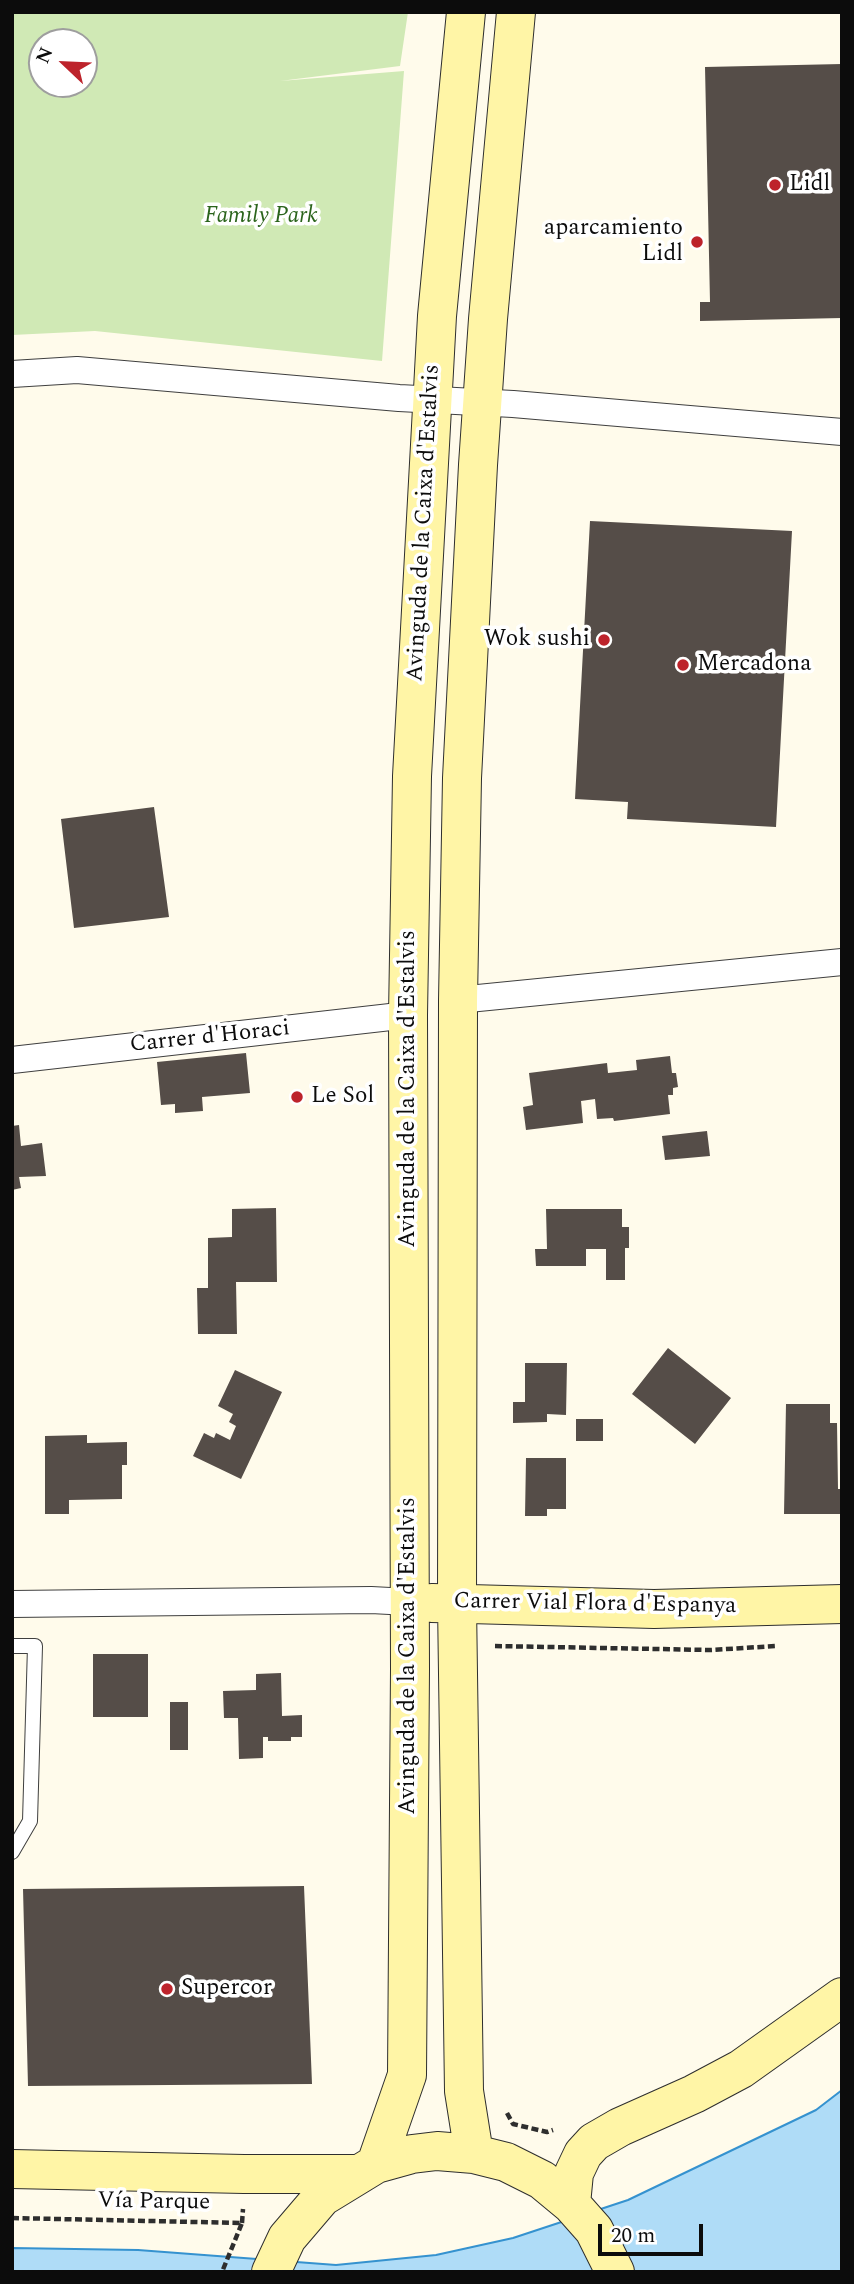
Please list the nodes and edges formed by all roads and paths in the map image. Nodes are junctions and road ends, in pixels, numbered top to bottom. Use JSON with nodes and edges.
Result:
{"nodes":[{"id":1,"x":466,"y":12,"type":"edge"},
{"id":2,"x":516,"y":12,"type":"edge"},
{"id":3,"x":12,"y":374,"type":"edge"},
{"id":4,"x":431,"y":399,"type":"junction"},
{"id":5,"x":483,"y":402,"type":"junction"},
{"id":6,"x":842,"y":432,"type":"edge"},
{"id":7,"x":842,"y":962,"type":"edge"},
{"id":8,"x":458,"y":1000,"type":"junction"},
{"id":9,"x":408,"y":1015,"type":"junction"},
{"id":10,"x":12,"y":1060,"type":"edge"},
{"id":11,"x":409,"y":1602,"type":"junction"},
{"id":12,"x":12,"y":1604,"type":"edge"},
{"id":13,"x":457,"y":1604,"type":"junction"},
{"id":14,"x":842,"y":1604,"type":"edge"},
{"id":15,"x":12,"y":1646,"type":"edge"},
{"id":16,"x":12,"y":1852,"type":"edge"},
{"id":17,"x":842,"y":1997,"type":"edge"},
{"id":18,"x":503,"y":2105,"type":"dead end"},
{"id":19,"x":557,"y":2128,"type":"dead end"},
{"id":20,"x":474,"y":2154,"type":"junction"},
{"id":21,"x":12,"y":2169,"type":"edge"},
{"id":22,"x":368,"y":2169,"type":"junction"},
{"id":23,"x":571,"y":2204,"type":"junction"},
{"id":24,"x":12,"y":2218,"type":"edge"},
{"id":25,"x":279,"y":2255,"type":"edge"},
{"id":26,"x":222,"y":2272,"type":"edge"},
{"id":27,"x":615,"y":2272,"type":"edge"}],
"edges":[{"from":1,"to":4,"type":"main road","name":"Avinguda de la Caixa d'Estalvis"},
{"from":2,"to":5,"type":"main road","name":"Avinguda de la Caixa d'Estalvis"},
{"from":3,"to":4,"type":"street"},
{"from":4,"to":5,"type":"street"},
{"from":4,"to":9,"type":"main road","name":"Avinguda de la Caixa d'Estalvis"},
{"from":5,"to":6,"type":"street"},
{"from":5,"to":8,"type":"main road","name":"Avinguda de la Caixa d'Estalvis"},
{"from":7,"to":8,"type":"street"},
{"from":8,"to":13,"type":"main road","name":"Avinguda de la Caixa d'Estalvis"},
{"from":9,"to":10,"type":"street","name":"Carrer d'Horaci"},
{"from":9,"to":11,"type":"main road","name":"Avinguda de la Caixa d'Estalvis"},
{"from":11,"to":12,"type":"street","name":"Carrer Vial Flora d'Espanya"},
{"from":11,"to":13,"type":"main road","name":"Carrer Vial Flora d'Espanya"},
{"from":11,"to":22,"type":"main road","name":"Avinguda de la Caixa d'Estalvis"},
{"from":13,"to":14,"type":"main road","name":"Carrer Vial Flora d'Espanya"},
{"from":13,"to":20,"type":"main road","name":"Avinguda de la Caixa d'Estalvis"},
{"from":15,"to":16,"type":"lane"},
{"from":17,"to":23,"type":"main road"},
{"from":18,"to":19,"type":"path"},
{"from":20,"to":22,"type":"main road"},
{"from":20,"to":23,"type":"main road"},
{"from":21,"to":22,"type":"main road"},
{"from":22,"to":25,"type":"main road"},
{"from":23,"to":27,"type":"main road"},
{"from":24,"to":26,"type":"path","name":"Vía Parque"}]}
